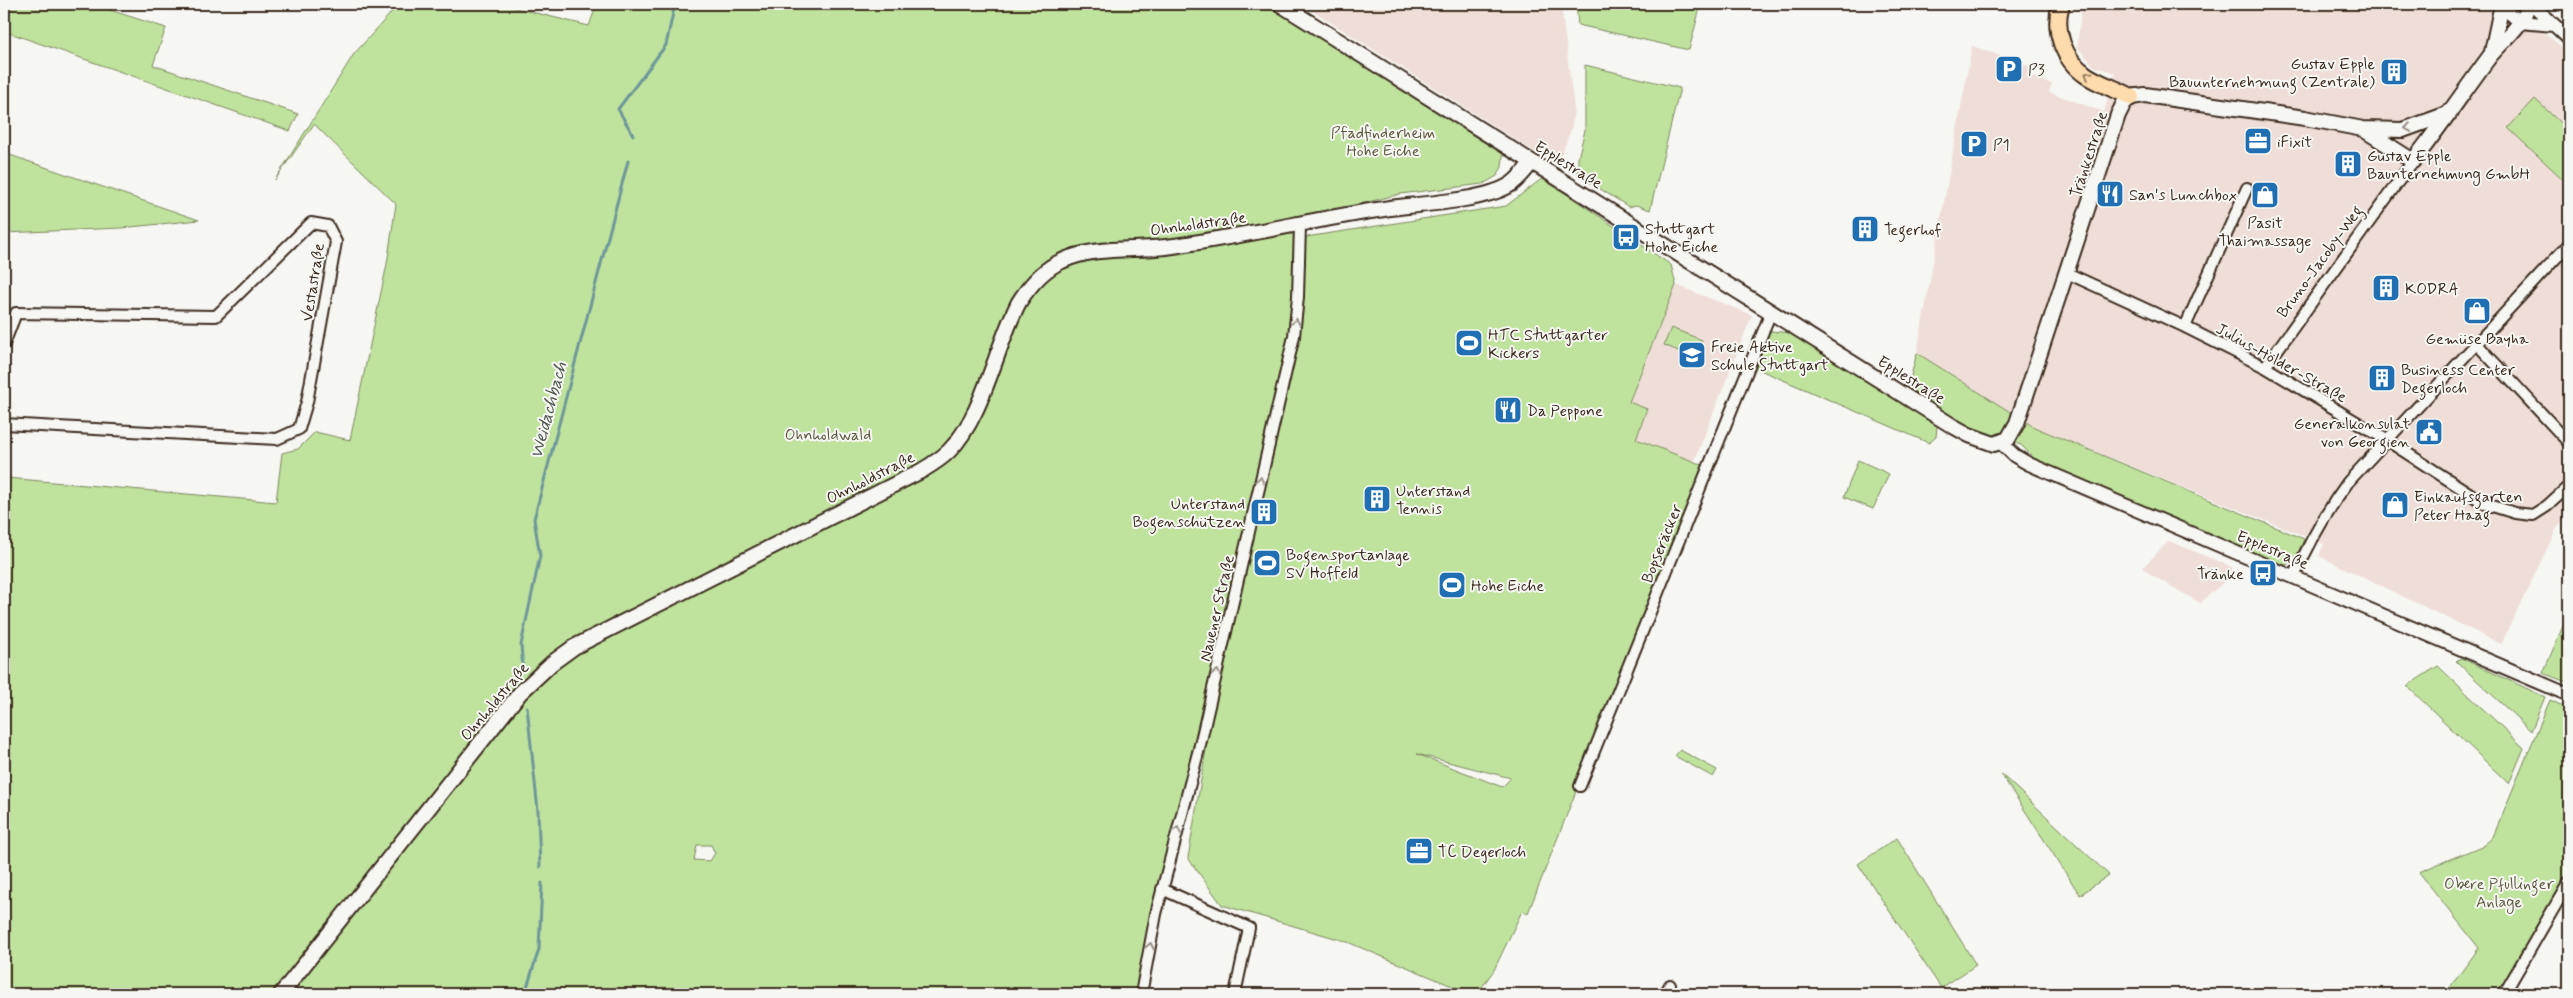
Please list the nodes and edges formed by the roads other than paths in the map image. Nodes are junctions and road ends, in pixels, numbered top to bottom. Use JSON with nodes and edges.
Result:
{"nodes":[{"id":1,"x":1280,"y":4,"type":"edge"},
{"id":2,"x":2061,"y":4,"type":"edge"},
{"id":3,"x":2528,"y":4,"type":"edge"},
{"id":4,"x":2532,"y":4,"type":"edge"},
{"id":5,"x":2502,"y":6,"type":"edge"},
{"id":6,"x":2520,"y":22,"type":"junction"},
{"id":7,"x":2553,"y":25,"type":"junction"},
{"id":8,"x":2569,"y":39,"type":"edge"},
{"id":9,"x":2491,"y":55,"type":"junction"},
{"id":10,"x":2132,"y":97,"type":"junction"},
{"id":11,"x":2450,"y":113,"type":"junction"},
{"id":12,"x":2363,"y":129,"type":"junction"},
{"id":13,"x":2413,"y":161,"type":"junction"},
{"id":14,"x":1532,"y":162,"type":"junction"},
{"id":15,"x":2247,"y":188,"type":"dead end"},
{"id":16,"x":1300,"y":225,"type":"junction"},
{"id":17,"x":2569,"y":244,"type":"edge"},
{"id":18,"x":2067,"y":273,"type":"junction"},
{"id":19,"x":1771,"y":312,"type":"junction"},
{"id":20,"x":2185,"y":326,"type":"junction"},
{"id":21,"x":2476,"y":343,"type":"junction"},
{"id":22,"x":4,"y":344,"type":"edge"},
{"id":23,"x":2265,"y":367,"type":"junction"},
{"id":24,"x":4,"y":424,"type":"edge"},
{"id":25,"x":2385,"y":439,"type":"junction"},
{"id":26,"x":2569,"y":443,"type":"edge"},
{"id":27,"x":2002,"y":444,"type":"junction"},
{"id":28,"x":2569,"y":486,"type":"edge"},
{"id":29,"x":2294,"y":577,"type":"junction"},
{"id":30,"x":2569,"y":695,"type":"edge"},
{"id":31,"x":1580,"y":786,"type":"dead end"},
{"id":32,"x":2569,"y":882,"type":"edge"},
{"id":33,"x":1162,"y":889,"type":"junction"},
{"id":34,"x":281,"y":994,"type":"edge"},
{"id":35,"x":1141,"y":994,"type":"edge"},
{"id":36,"x":1235,"y":994,"type":"edge"},
{"id":37,"x":2504,"y":994,"type":"edge"}],
"edges":[{"from":1,"to":14,"type":"main road","name":"Epplestraße"},
{"from":10,"to":2,"type":"highway","one_way":true},
{"from":3,"to":6,"type":"main road","name":"Bruno-Jacoby-Weg"},
{"from":4,"to":7,"type":"street"},
{"from":5,"to":6,"type":"street"},
{"from":5,"to":9,"type":"main road","name":"Bruno-Jacoby-Weg"},
{"from":6,"to":7,"type":"street"},
{"from":6,"to":9,"type":"main road","name":"Bruno-Jacoby-Weg"},
{"from":7,"to":8,"type":"street"},
{"from":9,"to":11,"type":"main road","name":"Bruno-Jacoby-Weg"},
{"from":10,"to":12,"type":"main road"},
{"from":10,"to":18,"type":"main road","name":"Tränkestraße"},
{"from":11,"to":12,"type":"main road","one_way":true},
{"from":11,"to":13,"type":"main road","name":"Bruno-Jacoby-Weg"},
{"from":12,"to":13,"type":"main road"},
{"from":13,"to":23,"type":"street","name":"Bruno-Jacoby-Weg"},
{"from":14,"to":16,"type":"main road","name":"Ohnholdstraße"},
{"from":14,"to":19,"type":"main road","name":"Epplestraße"},
{"from":15,"to":20,"type":"street"},
{"from":33,"to":16,"type":"street","name":"Nauener Straße","one_way":true},
{"from":16,"to":34,"type":"main road","name":"Ohnholdstraße"},
{"from":17,"to":21,"type":"street"},
{"from":18,"to":20,"type":"street","name":"Julius-Hölder-Straße"},
{"from":18,"to":27,"type":"main road","name":"Tränkestraße"},
{"from":19,"to":27,"type":"main road","name":"Epplestraße"},
{"from":19,"to":31,"type":"street","name":"Bopseräcker"},
{"from":20,"to":23,"type":"street","name":"Julius-Hölder-Straße"},
{"from":21,"to":25,"type":"street"},
{"from":21,"to":26,"type":"street"},
{"from":22,"to":24,"type":"street","name":"Vestastraße"},
{"from":23,"to":25,"type":"street","name":"Julius-Hölder-Straße"},
{"from":25,"to":28,"type":"street","name":"Julius-Hölder-Straße"},
{"from":25,"to":29,"type":"street"},
{"from":27,"to":29,"type":"street","name":"Epplestraße"},
{"from":29,"to":30,"type":"street","name":"Epplestraße"},
{"from":32,"to":37,"type":"street"},
{"from":35,"to":33,"type":"street","name":"Nauener Straße","one_way":true},
{"from":33,"to":36,"type":"street"}]}
